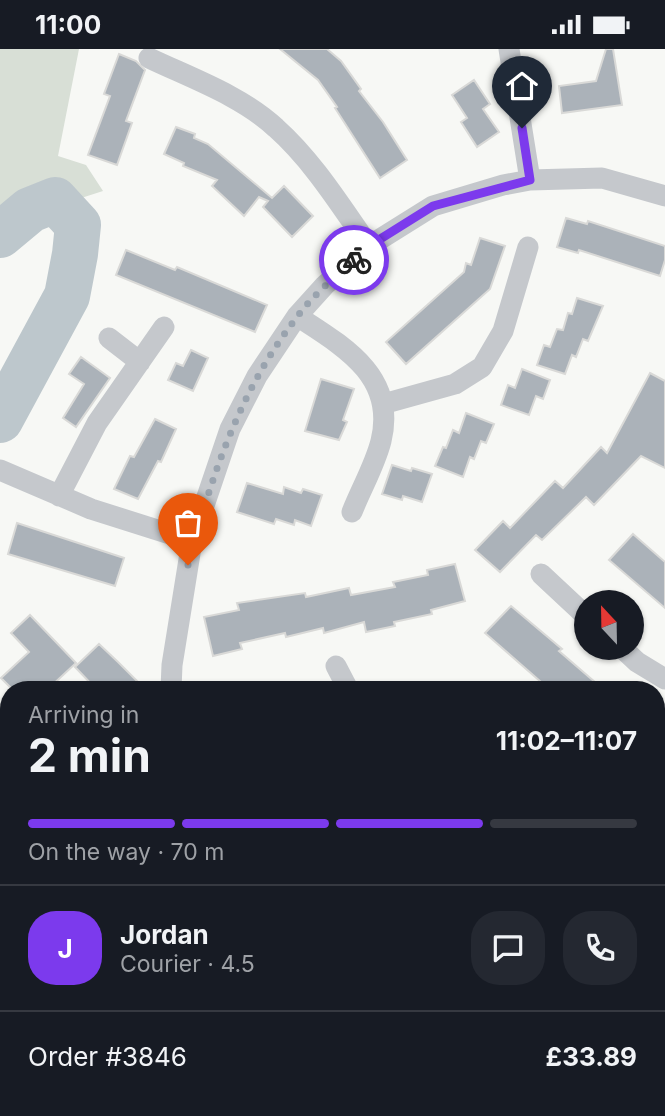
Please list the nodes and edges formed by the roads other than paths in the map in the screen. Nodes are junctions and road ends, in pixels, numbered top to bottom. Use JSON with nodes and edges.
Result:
{"nodes":[{"id":1,"x":509,"y":49,"type":"edge"},
{"id":2,"x":149,"y":58,"type":"dead end"},
{"id":3,"x":530,"y":180,"type":"junction"},
{"id":4,"x":665,"y":196,"type":"edge"},
{"id":5,"x":369,"y":246,"type":"junction"},
{"id":6,"x":528,"y":247,"type":"dead end"},
{"id":7,"x":297,"y":316,"type":"junction"},
{"id":8,"x":164,"y":327,"type":"dead end"},
{"id":9,"x":108,"y":338,"type":"dead end"},
{"id":10,"x":140,"y":362,"type":"junction"},
{"id":11,"x":383,"y":404,"type":"junction"},
{"id":12,"x":0,"y":470,"type":"edge"},
{"id":13,"x":60,"y":496,"type":"junction"},
{"id":14,"x":352,"y":512,"type":"dead end"},
{"id":15,"x":192,"y":541,"type":"junction"},
{"id":16,"x":541,"y":574,"type":"dead end"},
{"id":17,"x":574,"y":605,"type":"edge"},
{"id":18,"x":634,"y":660,"type":"edge"},
{"id":19,"x":336,"y":666,"type":"dead end"},
{"id":20,"x":665,"y":680,"type":"edge"},
{"id":21,"x":171,"y":681,"type":"edge"},
{"id":22,"x":344,"y":681,"type":"edge"}],
"edges":[{"from":1,"to":3,"type":"street"},
{"from":2,"to":5,"type":"street"},
{"from":3,"to":4,"type":"street"},
{"from":3,"to":5,"type":"street"},
{"from":5,"to":7,"type":"street"},
{"from":6,"to":11,"type":"street"},
{"from":7,"to":11,"type":"street"},
{"from":7,"to":15,"type":"street"},
{"from":8,"to":10,"type":"street"},
{"from":9,"to":10,"type":"street"},
{"from":10,"to":13,"type":"street"},
{"from":11,"to":14,"type":"street"},
{"from":12,"to":13,"type":"street"},
{"from":13,"to":15,"type":"street"},
{"from":15,"to":21,"type":"street"},
{"from":16,"to":17,"type":"street"},
{"from":18,"to":20,"type":"street"},
{"from":19,"to":22,"type":"street"}]}
